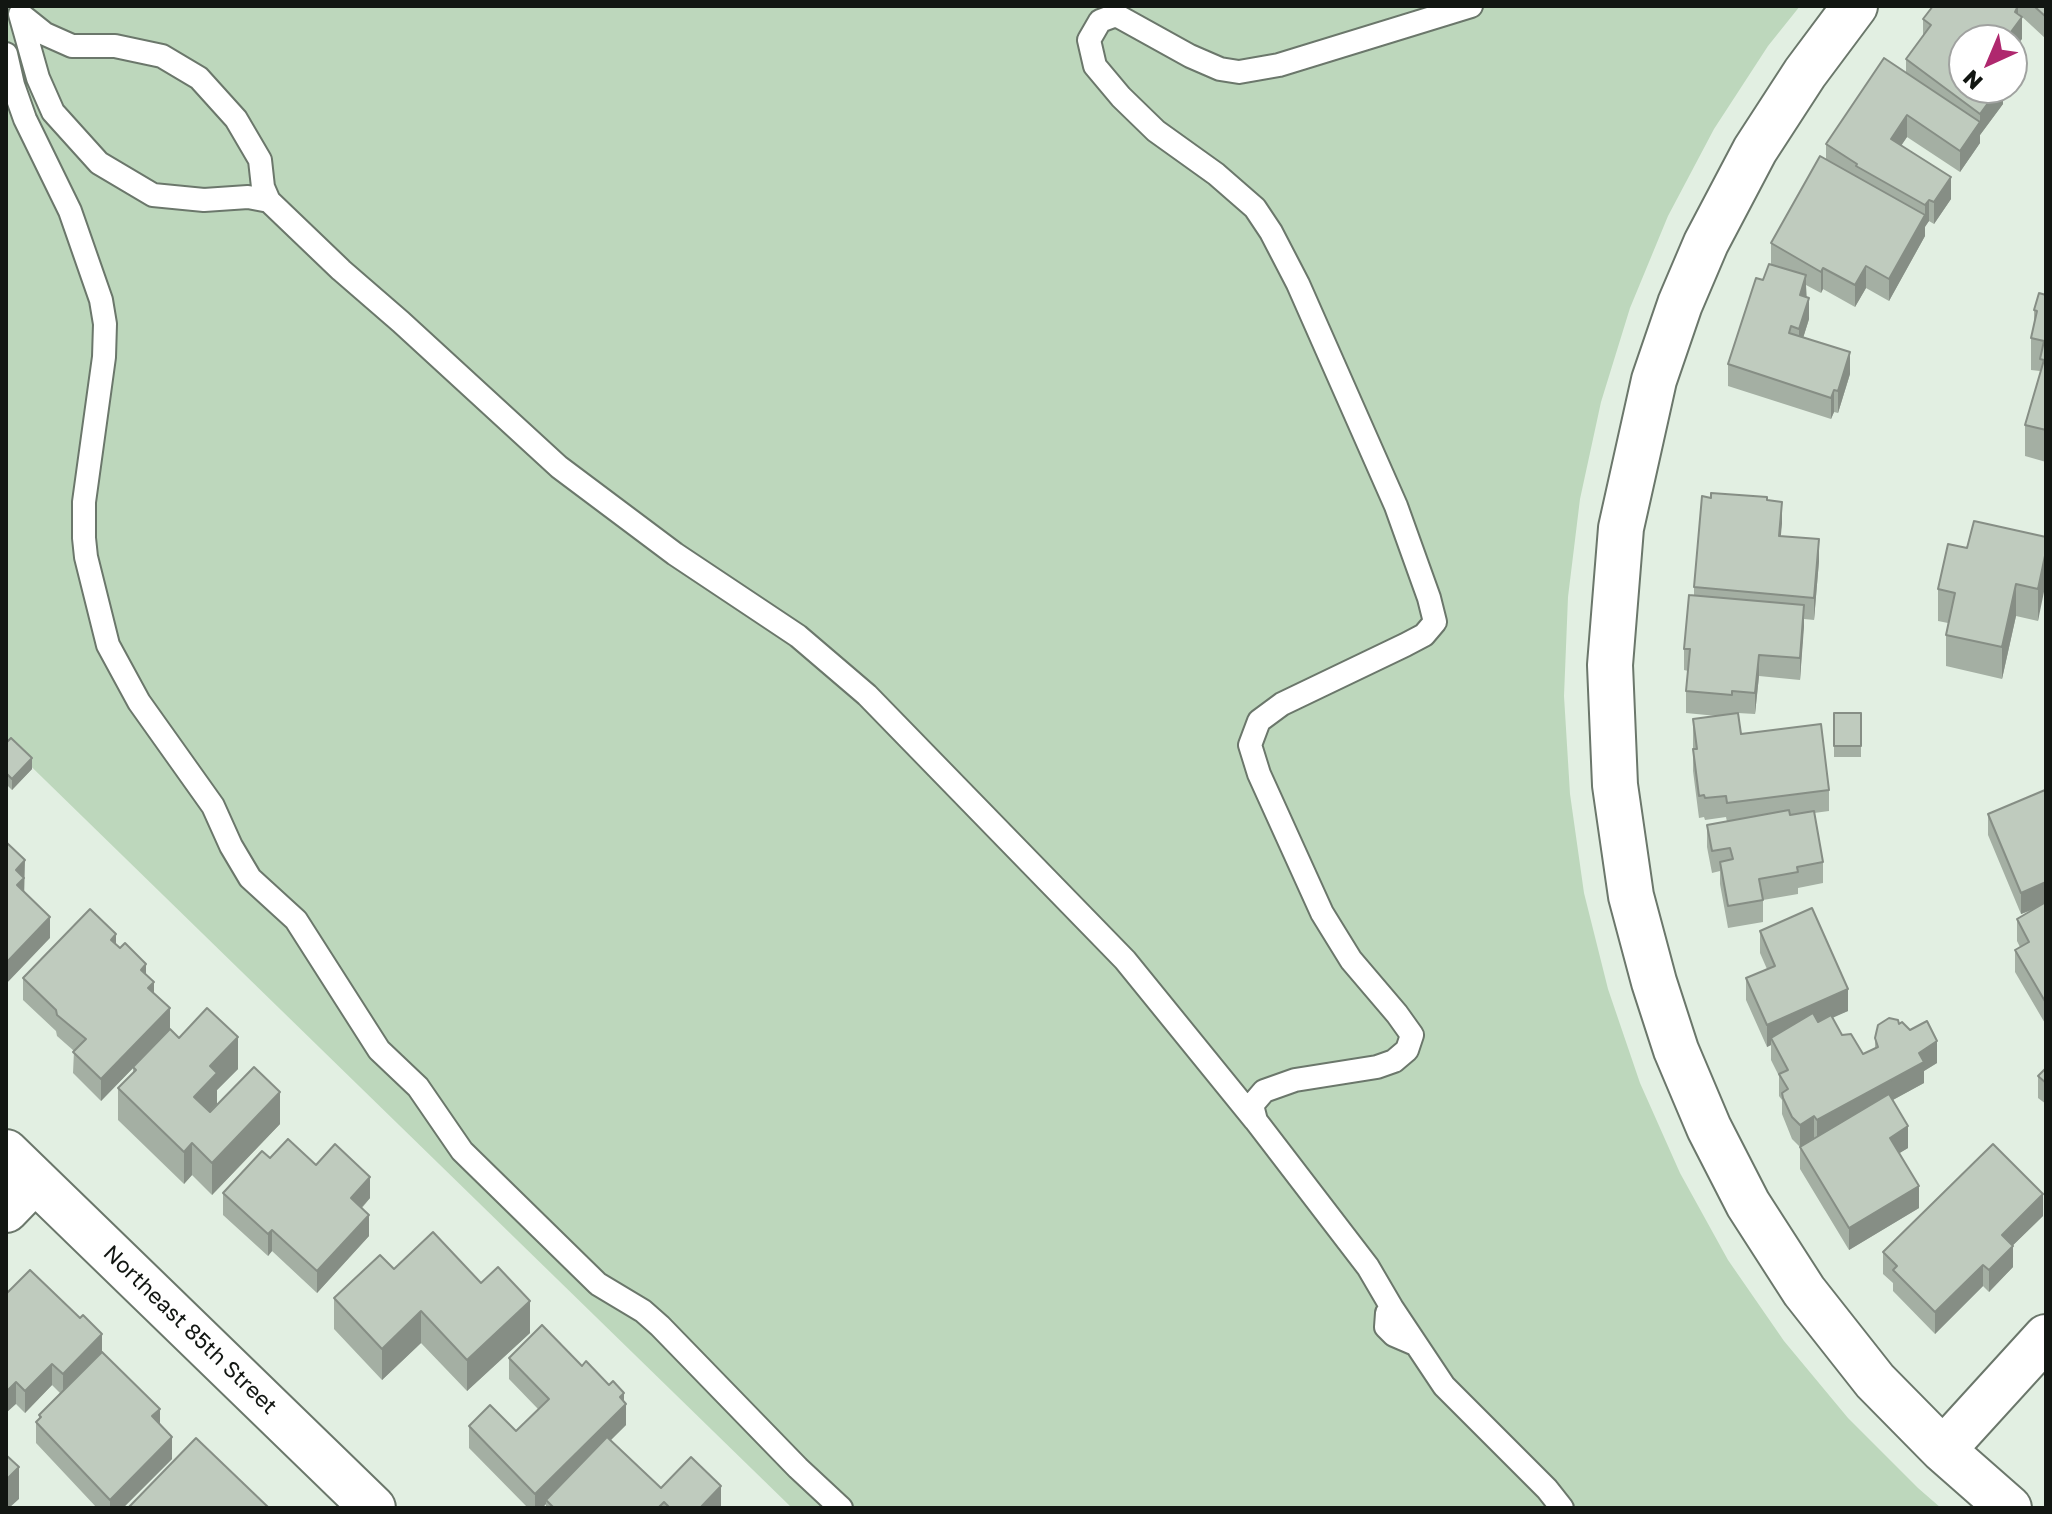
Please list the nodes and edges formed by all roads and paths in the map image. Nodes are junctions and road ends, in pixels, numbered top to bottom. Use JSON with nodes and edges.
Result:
{"nodes":[{"id":1,"x":1471,"y":6,"type":"edge"},
{"id":2,"x":1855,"y":6,"type":"edge"},
{"id":3,"x":16,"y":15,"type":"edge"},
{"id":4,"x":6,"y":54,"type":"edge"},
{"id":5,"x":269,"y":201,"type":"junction"},
{"id":6,"x":1256,"y":1121,"type":"junction"},
{"id":7,"x":16,"y":1180,"type":"edge"},
{"id":8,"x":2046,"y":1337,"type":"edge"},
{"id":9,"x":1943,"y":1450,"type":"junction"},
{"id":10,"x":373,"y":1508,"type":"edge"},
{"id":11,"x":841,"y":1508,"type":"edge"},
{"id":12,"x":1562,"y":1508,"type":"edge"},
{"id":13,"x":2009,"y":1508,"type":"edge"}],
"edges":[{"from":1,"to":6,"type":"lane"},
{"from":2,"to":9,"type":"street"},
{"from":3,"to":5,"type":"lane"},
{"from":3,"to":5,"type":"lane"},
{"from":4,"to":11,"type":"lane"},
{"from":5,"to":6,"type":"lane"},
{"from":6,"to":12,"type":"lane"},
{"from":7,"to":10,"type":"street","name":"Northeast 85th Street"},
{"from":8,"to":9,"type":"street"},
{"from":9,"to":13,"type":"street"}]}
